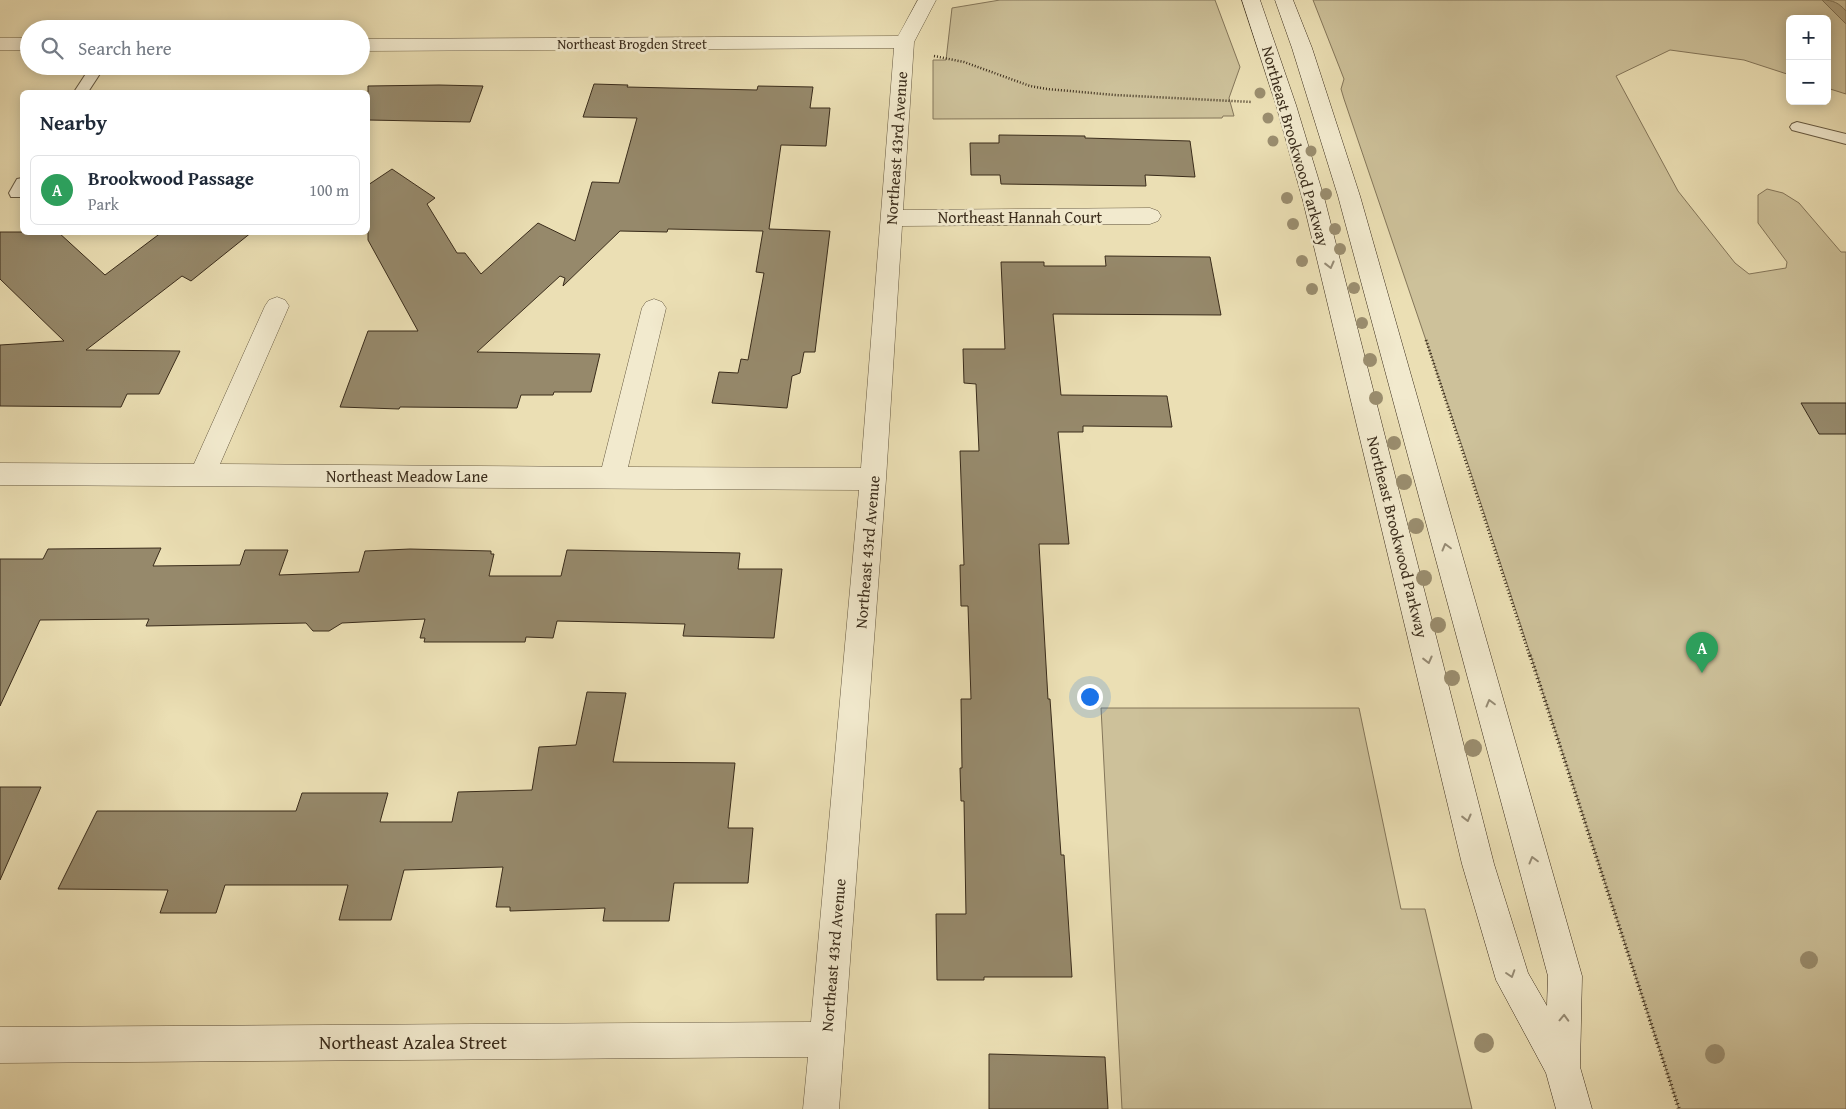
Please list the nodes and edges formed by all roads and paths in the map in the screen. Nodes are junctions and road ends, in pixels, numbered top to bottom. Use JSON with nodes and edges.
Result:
{"nodes":[{"id":1,"x":928,"y":0,"type":"edge"},
{"id":2,"x":1251,"y":0,"type":"edge"},
{"id":3,"x":1284,"y":0,"type":"edge"},
{"id":4,"x":904,"y":42,"type":"junction"},
{"id":5,"x":0,"y":44,"type":"edge"},
{"id":6,"x":20,"y":44,"type":"edge"},
{"id":7,"x":370,"y":45,"type":"edge"},
{"id":8,"x":927,"y":56,"type":"dead end"},
{"id":9,"x":92,"y":75,"type":"edge"},
{"id":10,"x":82,"y":90,"type":"edge"},
{"id":11,"x":1253,"y":102,"type":"dead end"},
{"id":12,"x":1797,"y":128,"type":"dead end"},
{"id":13,"x":1846,"y":139,"type":"edge"},
{"id":14,"x":1150,"y":216,"type":"dead end"},
{"id":15,"x":891,"y":218,"type":"junction"},
{"id":16,"x":278,"y":306,"type":"dead end"},
{"id":17,"x":654,"y":308,"type":"dead end"},
{"id":18,"x":1423,"y":331,"type":"dead end"},
{"id":19,"x":0,"y":474,"type":"edge"},
{"id":20,"x":202,"y":475,"type":"junction"},
{"id":21,"x":612,"y":478,"type":"junction"},
{"id":22,"x":873,"y":479,"type":"junction"},
{"id":23,"x":826,"y":1039,"type":"junction"},
{"id":24,"x":0,"y":1045,"type":"edge"},
{"id":25,"x":1562,"y":1067,"type":"junction"},
{"id":26,"x":821,"y":1109,"type":"edge"},
{"id":27,"x":1574,"y":1109,"type":"edge"},
{"id":28,"x":1679,"y":1109,"type":"edge"}],
"edges":[{"from":1,"to":4,"type":"street","name":"Northeast 43rd Avenue"},
{"from":2,"to":25,"type":"street","name":"Northeast Brookwood Parkway","one_way":true},
{"from":25,"to":3,"type":"street","name":"Northeast Brookwood Parkway","one_way":true},
{"from":4,"to":7,"type":"street","name":"Northeast Brogden Street"},
{"from":4,"to":15,"type":"street","name":"Northeast 43rd Avenue"},
{"from":5,"to":6,"type":"street"},
{"from":8,"to":11,"type":"path"},
{"from":9,"to":10,"type":"lane"},
{"from":12,"to":13,"type":"lane"},
{"from":14,"to":15,"type":"street","name":"Northeast Hannah Court"},
{"from":15,"to":22,"type":"street","name":"Northeast 43rd Avenue"},
{"from":16,"to":20,"type":"street"},
{"from":17,"to":21,"type":"street"},
{"from":18,"to":28,"type":"path"},
{"from":19,"to":20,"type":"street","name":"Northeast Meadow Lane"},
{"from":20,"to":21,"type":"street","name":"Northeast Meadow Lane"},
{"from":21,"to":22,"type":"street","name":"Northeast Meadow Lane"},
{"from":22,"to":23,"type":"street","name":"Northeast 43rd Avenue"},
{"from":23,"to":24,"type":"street","name":"Northeast Azalea Street"},
{"from":23,"to":26,"type":"street","name":"Northeast 43rd Avenue"},
{"from":25,"to":27,"type":"street","name":"Northeast Brookwood Parkway"}]}
